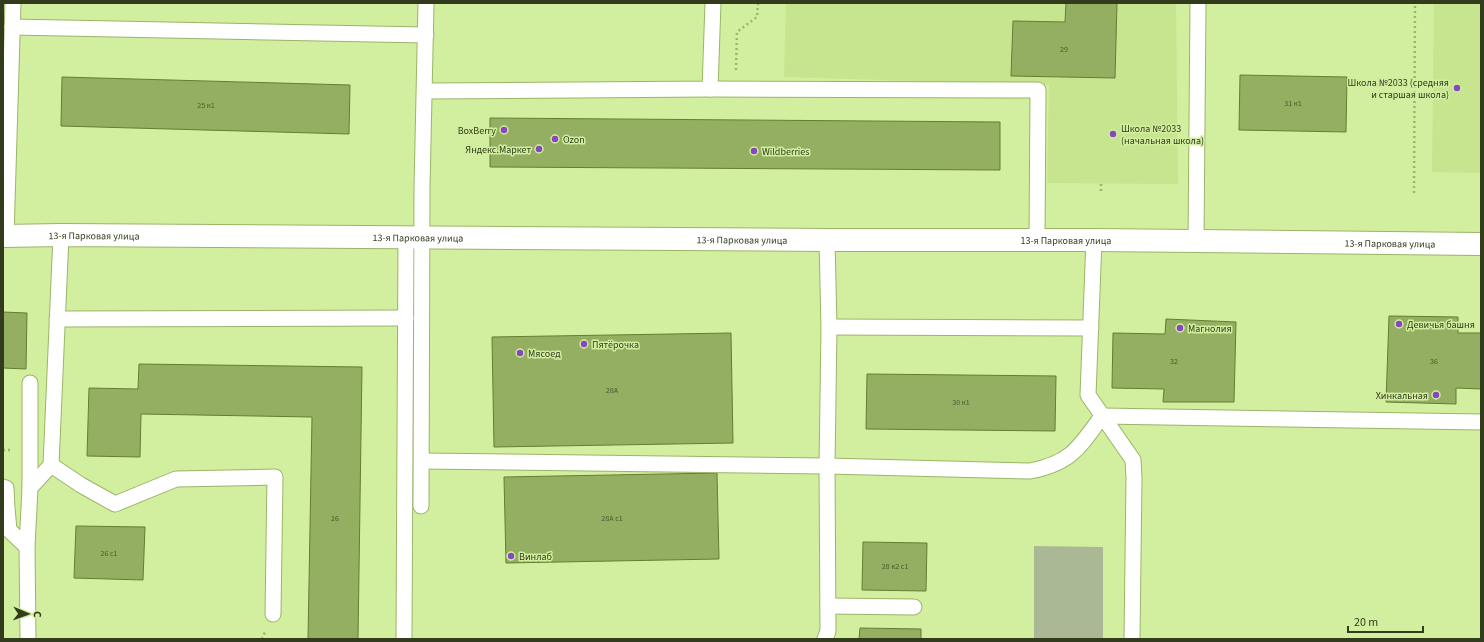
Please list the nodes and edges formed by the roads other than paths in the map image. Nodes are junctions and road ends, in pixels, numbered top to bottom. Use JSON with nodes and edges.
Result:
{"nodes":[{"id":1,"x":13,"y":3,"type":"edge"},
{"id":2,"x":426,"y":3,"type":"edge"},
{"id":3,"x":713,"y":3,"type":"edge"},
{"id":4,"x":1198,"y":3,"type":"edge"},
{"id":5,"x":12,"y":27,"type":"junction"},
{"id":6,"x":426,"y":35,"type":"junction"},
{"id":7,"x":710,"y":89,"type":"junction"},
{"id":8,"x":425,"y":91,"type":"junction"},
{"id":9,"x":61,"y":235,"type":"junction"},
{"id":10,"x":5,"y":236,"type":"edge"},
{"id":11,"x":414,"y":237,"type":"junction"},
{"id":12,"x":828,"y":240,"type":"junction"},
{"id":13,"x":1036,"y":240,"type":"junction"},
{"id":14,"x":1094,"y":240,"type":"junction"},
{"id":15,"x":1196,"y":241,"type":"junction"},
{"id":16,"x":1481,"y":244,"type":"edge"},
{"id":17,"x":406,"y":318,"type":"junction"},
{"id":18,"x":57,"y":319,"type":"junction"},
{"id":19,"x":829,"y":327,"type":"junction"},
{"id":20,"x":1090,"y":328,"type":"junction"},
{"id":21,"x":30,"y":383,"type":"dead end"},
{"id":22,"x":1102,"y":416,"type":"junction"},
{"id":23,"x":1481,"y":422,"type":"edge"},
{"id":24,"x":422,"y":461,"type":"junction"},
{"id":25,"x":51,"y":465,"type":"junction"},
{"id":26,"x":827,"y":466,"type":"junction"},
{"id":27,"x":3,"y":487,"type":"edge"},
{"id":28,"x":30,"y":488,"type":"junction"},
{"id":29,"x":421,"y":506,"type":"dead end"},
{"id":30,"x":27,"y":547,"type":"junction"},
{"id":31,"x":828,"y":606,"type":"junction"},
{"id":32,"x":914,"y":607,"type":"dead end"},
{"id":33,"x":273,"y":614,"type":"dead end"},
{"id":34,"x":28,"y":639,"type":"edge"},
{"id":35,"x":404,"y":639,"type":"edge"},
{"id":36,"x":825,"y":639,"type":"edge"},
{"id":37,"x":1132,"y":639,"type":"edge"}],
"edges":[{"from":1,"to":5,"type":"lane"},
{"from":2,"to":6,"type":"lane"},
{"from":3,"to":7,"type":"lane"},
{"from":4,"to":15,"type":"lane"},
{"from":5,"to":6,"type":"lane"},
{"from":5,"to":10,"type":"lane"},
{"from":6,"to":8,"type":"lane"},
{"from":7,"to":8,"type":"lane"},
{"from":7,"to":13,"type":"lane"},
{"from":8,"to":11,"type":"lane"},
{"from":9,"to":10,"type":"street","name":"13-я Парковая улица"},
{"from":9,"to":11,"type":"street","name":"13-я Парковая улица"},
{"from":9,"to":18,"type":"lane"},
{"from":11,"to":12,"type":"street","name":"13-я Парковая улица"},
{"from":11,"to":17,"type":"lane"},
{"from":11,"to":24,"type":"lane"},
{"from":12,"to":13,"type":"street","name":"13-я Парковая улица"},
{"from":12,"to":19,"type":"lane"},
{"from":13,"to":14,"type":"street","name":"13-я Парковая улица"},
{"from":14,"to":15,"type":"street","name":"13-я Парковая улица"},
{"from":14,"to":20,"type":"lane"},
{"from":15,"to":16,"type":"street","name":"13-я Парковая улица"},
{"from":17,"to":18,"type":"lane"},
{"from":17,"to":35,"type":"lane"},
{"from":18,"to":25,"type":"lane"},
{"from":19,"to":20,"type":"lane"},
{"from":19,"to":26,"type":"lane"},
{"from":20,"to":22,"type":"lane"},
{"from":21,"to":28,"type":"lane"},
{"from":22,"to":23,"type":"lane"},
{"from":22,"to":26,"type":"lane"},
{"from":22,"to":37,"type":"lane"},
{"from":24,"to":26,"type":"lane"},
{"from":24,"to":29,"type":"lane"},
{"from":25,"to":28,"type":"lane"},
{"from":25,"to":33,"type":"lane"},
{"from":26,"to":31,"type":"lane"},
{"from":27,"to":30,"type":"lane"},
{"from":28,"to":30,"type":"lane"},
{"from":30,"to":34,"type":"lane"},
{"from":31,"to":32,"type":"lane"},
{"from":31,"to":36,"type":"lane"}]}
